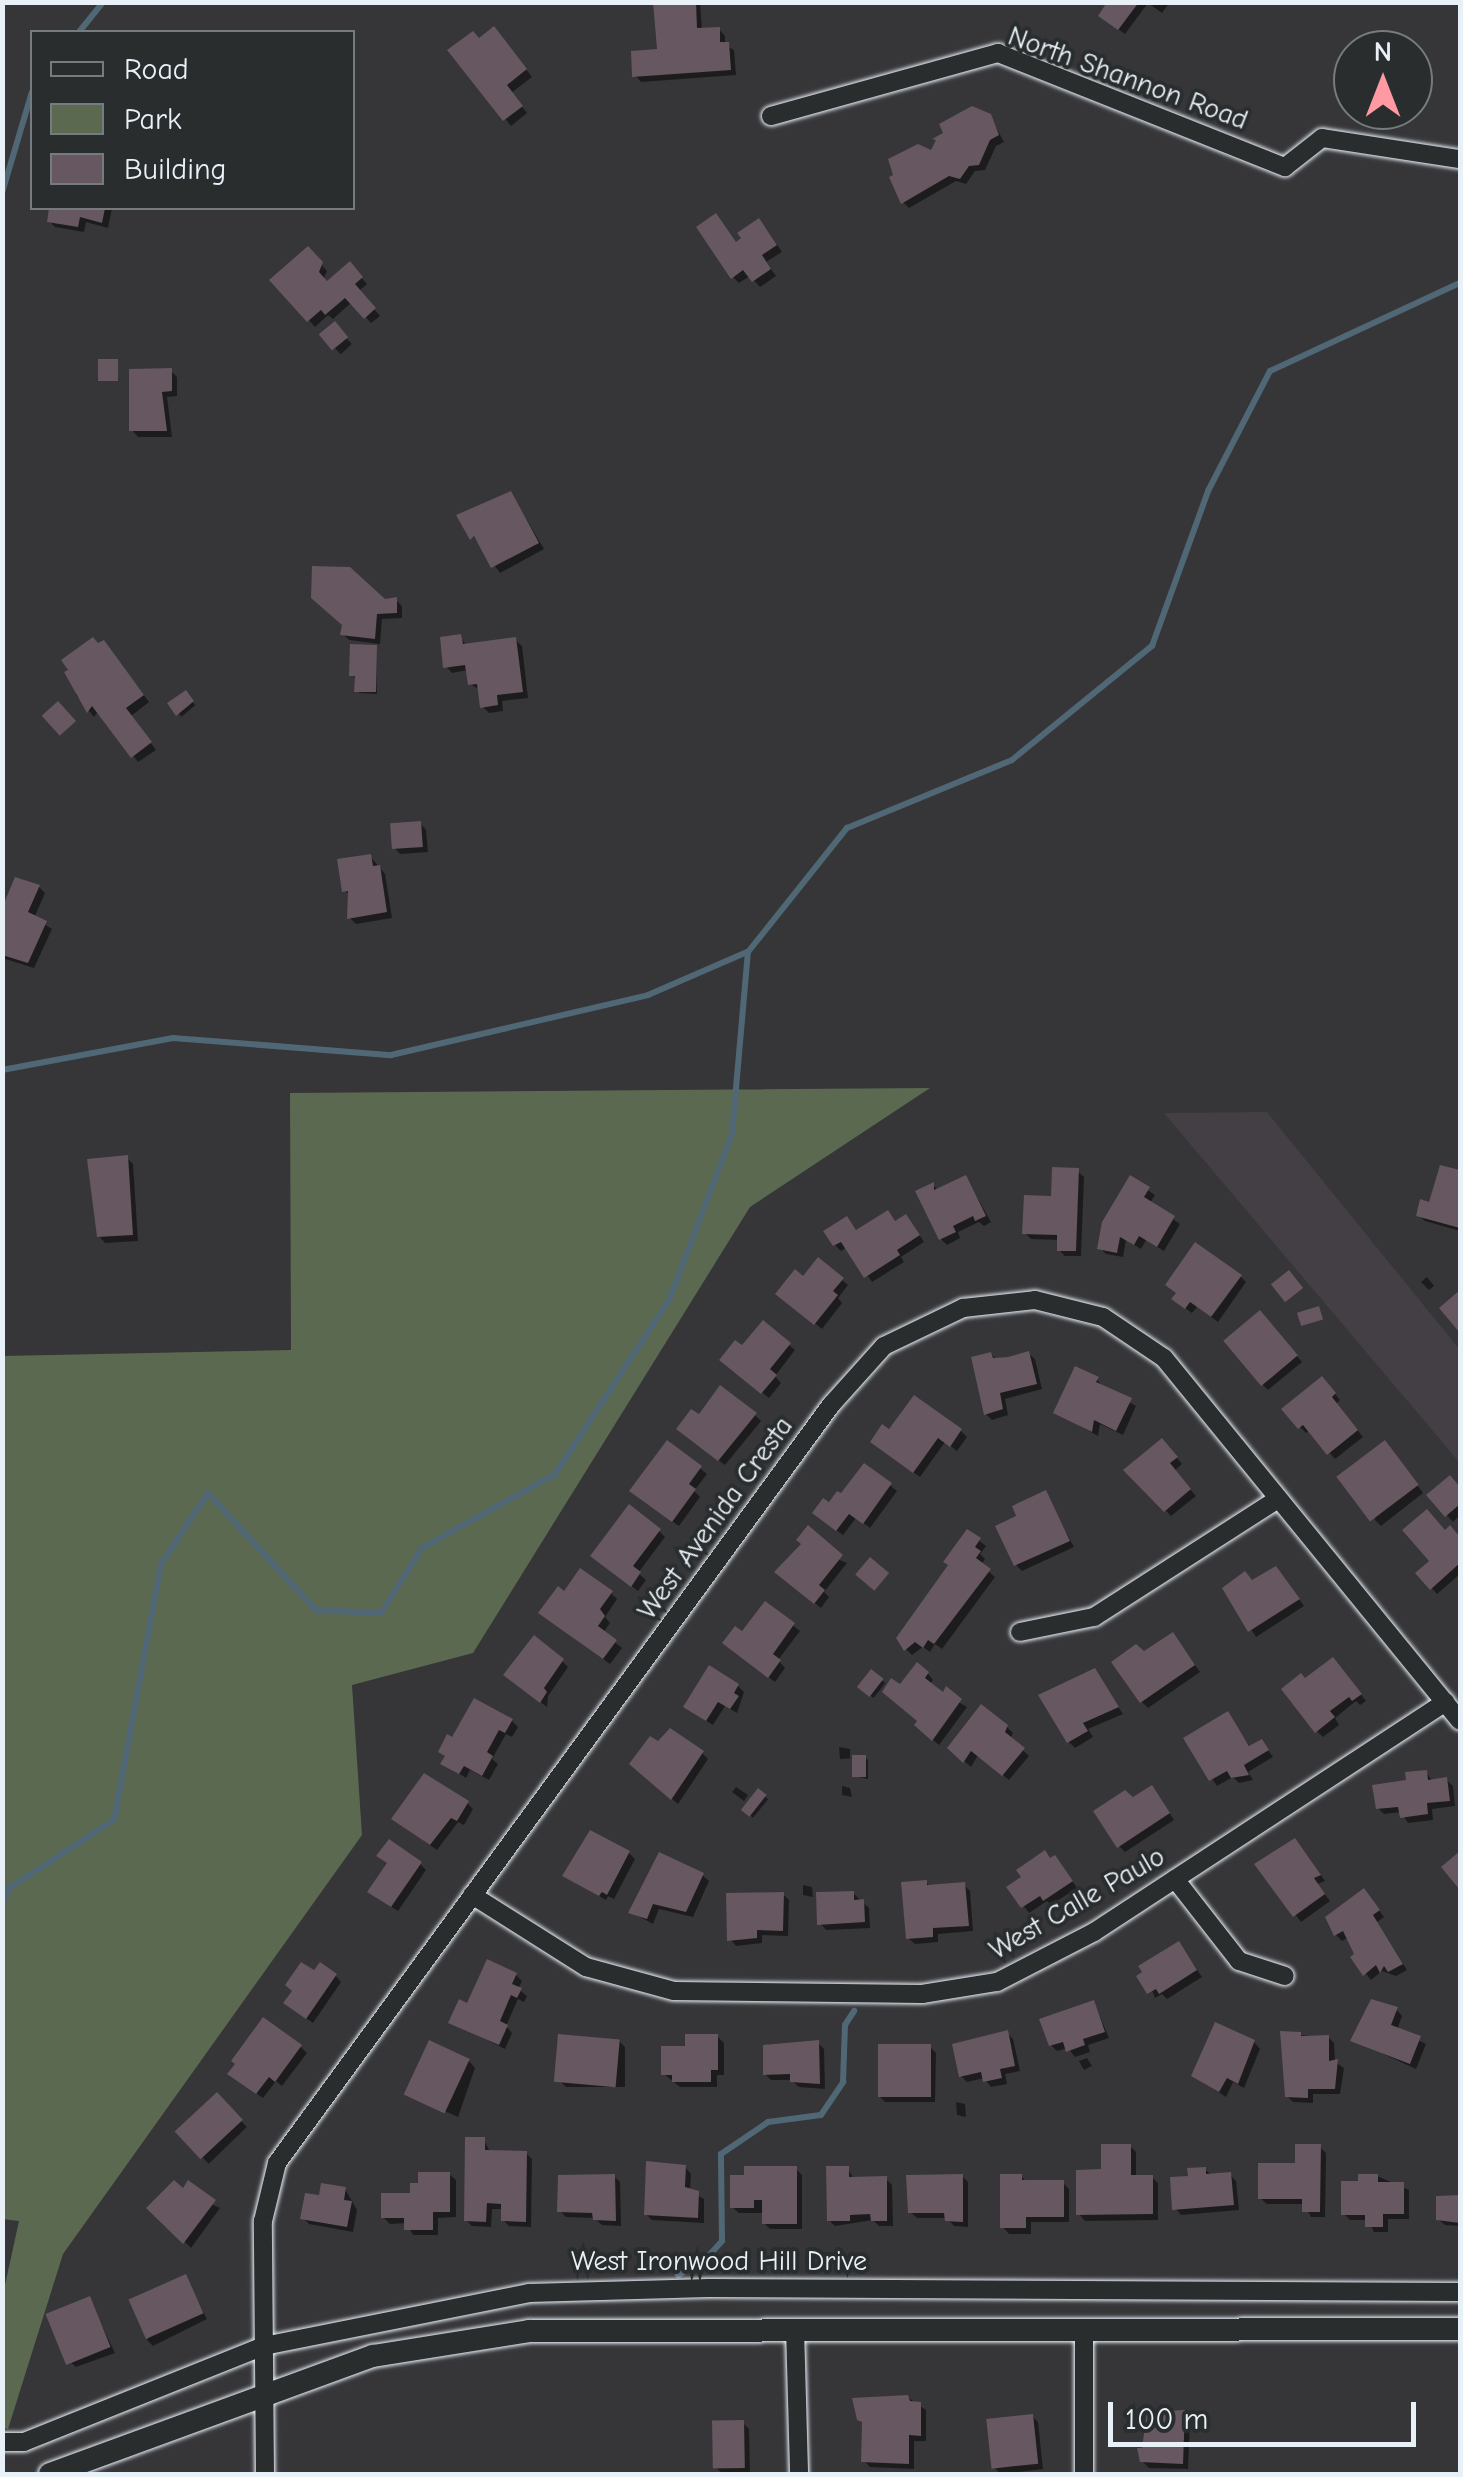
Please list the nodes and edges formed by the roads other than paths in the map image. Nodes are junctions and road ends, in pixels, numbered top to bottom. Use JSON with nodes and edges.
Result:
{"nodes":[{"id":1,"x":771,"y":116,"type":"dead end"},
{"id":2,"x":1460,"y":159,"type":"edge"},
{"id":3,"x":1278,"y":1499,"type":"junction"},
{"id":4,"x":1020,"y":1632,"type":"dead end"},
{"id":5,"x":1445,"y":1702,"type":"junction"},
{"id":6,"x":1460,"y":1721,"type":"edge"},
{"id":7,"x":1175,"y":1879,"type":"junction"},
{"id":8,"x":472,"y":1895,"type":"junction"},
{"id":9,"x":1286,"y":1976,"type":"dead end"},
{"id":10,"x":1460,"y":2292,"type":"edge"},
{"id":11,"x":794,"y":2328,"type":"junction"},
{"id":12,"x":1460,"y":2328,"type":"edge"},
{"id":13,"x":1084,"y":2330,"type":"junction"},
{"id":14,"x":264,"y":2346,"type":"junction"},
{"id":15,"x":264,"y":2394,"type":"junction"},
{"id":16,"x":2,"y":2442,"type":"edge"},
{"id":17,"x":50,"y":2474,"type":"edge"},
{"id":18,"x":265,"y":2474,"type":"edge"},
{"id":19,"x":799,"y":2474,"type":"edge"},
{"id":20,"x":1084,"y":2474,"type":"edge"}],
"edges":[{"from":1,"to":2,"type":"street","name":"North Shannon Road"},
{"from":3,"to":4,"type":"street"},
{"from":3,"to":5,"type":"street","name":"West Avenida Cresta"},
{"from":3,"to":8,"type":"street","name":"West Avenida Cresta"},
{"from":5,"to":6,"type":"street","name":"West Avenida Cresta"},
{"from":5,"to":7,"type":"street","name":"West Calle Paulo"},
{"from":7,"to":8,"type":"street","name":"West Calle Paulo"},
{"from":7,"to":9,"type":"street"},
{"from":8,"to":14,"type":"street","name":"West Avenida Cresta"},
{"from":10,"to":14,"type":"street","name":"West Ironwood Hill Drive"},
{"from":11,"to":13,"type":"street"},
{"from":11,"to":15,"type":"street"},
{"from":11,"to":19,"type":"street"},
{"from":12,"to":13,"type":"street"},
{"from":13,"to":20,"type":"street"},
{"from":14,"to":15,"type":"street","name":"West Avenida Cresta"},
{"from":14,"to":16,"type":"street","name":"West Ironwood Hill Drive"},
{"from":15,"to":17,"type":"street"},
{"from":15,"to":18,"type":"street","name":"West Avenida Cresta"}]}
